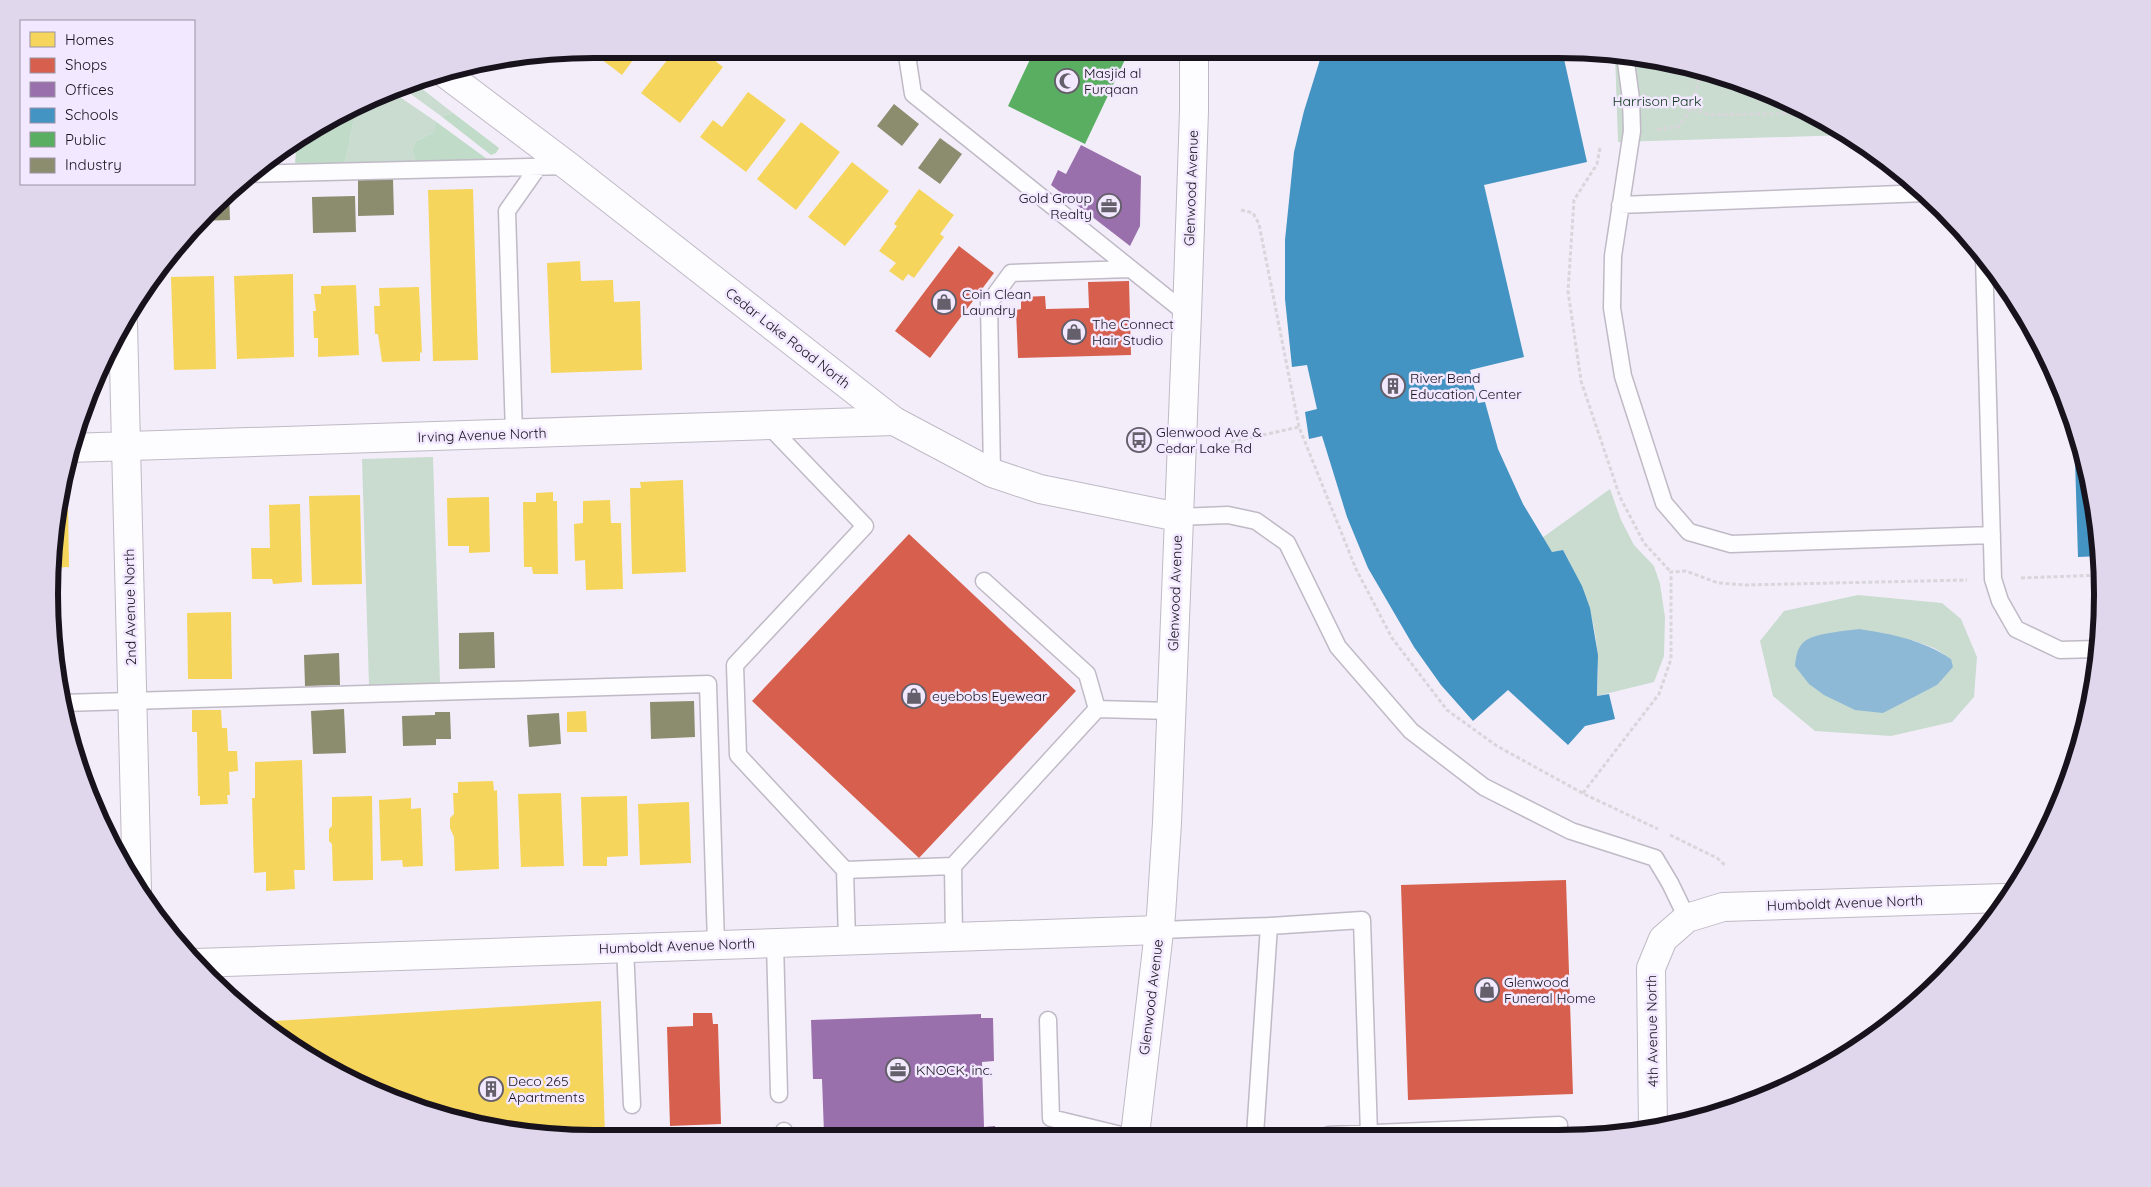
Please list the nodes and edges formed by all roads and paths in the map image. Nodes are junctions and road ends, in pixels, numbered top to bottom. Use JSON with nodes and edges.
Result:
{"nodes":[{"id":1,"x":907,"y":57,"type":"edge"},
{"id":2,"x":1194,"y":57,"type":"edge"},
{"id":3,"x":1626,"y":62,"type":"edge"},
{"id":4,"x":450,"y":77,"type":"edge"},
{"id":5,"x":1700,"y":77,"type":"edge"},
{"id":6,"x":1691,"y":108,"type":"dead end"},
{"id":7,"x":568,"y":166,"type":"junction"},
{"id":8,"x":538,"y":167,"type":"junction"},
{"id":9,"x":260,"y":174,"type":"edge"},
{"id":10,"x":1915,"y":194,"type":"edge"},
{"id":11,"x":1620,"y":205,"type":"junction"},
{"id":12,"x":1241,"y":210,"type":"dead end"},
{"id":13,"x":1130,"y":269,"type":"junction"},
{"id":14,"x":1984,"y":269,"type":"edge"},
{"id":15,"x":1187,"y":314,"type":"junction"},
{"id":16,"x":123,"y":336,"type":"edge"},
{"id":17,"x":894,"y":421,"type":"junction"},
{"id":18,"x":769,"y":426,"type":"junction"},
{"id":19,"x":1298,"y":427,"type":"junction"},
{"id":20,"x":514,"y":434,"type":"junction"},
{"id":21,"x":1231,"y":442,"type":"dead end"},
{"id":22,"x":127,"y":446,"type":"junction"},
{"id":23,"x":78,"y":448,"type":"edge"},
{"id":24,"x":992,"y":472,"type":"junction"},
{"id":25,"x":1178,"y":517,"type":"junction"},
{"id":26,"x":1992,"y":536,"type":"junction"},
{"id":27,"x":2093,"y":575,"type":"edge"},
{"id":28,"x":1993,"y":579,"type":"junction"},
{"id":29,"x":984,"y":582,"type":"dead end"},
{"id":30,"x":2090,"y":649,"type":"edge"},
{"id":31,"x":132,"y":701,"type":"junction"},
{"id":32,"x":69,"y":703,"type":"edge"},
{"id":33,"x":1097,"y":708,"type":"junction"},
{"id":34,"x":1171,"y":710,"type":"junction"},
{"id":35,"x":1583,"y":793,"type":"junction"},
{"id":36,"x":953,"y":866,"type":"junction"},
{"id":37,"x":1726,"y":866,"type":"dead end"},
{"id":38,"x":845,"y":870,"type":"junction"},
{"id":39,"x":137,"y":874,"type":"edge"},
{"id":40,"x":1998,"y":898,"type":"edge"},
{"id":41,"x":1687,"y":918,"type":"junction"},
{"id":42,"x":1269,"y":926,"type":"junction"},
{"id":43,"x":1159,"y":930,"type":"junction"},
{"id":44,"x":954,"y":937,"type":"junction"},
{"id":45,"x":847,"y":941,"type":"junction"},
{"id":46,"x":774,"y":942,"type":"junction"},
{"id":47,"x":716,"y":944,"type":"junction"},
{"id":48,"x":625,"y":947,"type":"junction"},
{"id":49,"x":205,"y":963,"type":"edge"},
{"id":50,"x":1048,"y":1020,"type":"dead end"},
{"id":51,"x":779,"y":1094,"type":"dead end"},
{"id":52,"x":632,"y":1105,"type":"dead end"},
{"id":53,"x":1653,"y":1121,"type":"edge"},
{"id":54,"x":1100,"y":1130,"type":"edge"},
{"id":55,"x":1136,"y":1130,"type":"edge"},
{"id":56,"x":1255,"y":1130,"type":"edge"},
{"id":57,"x":1369,"y":1130,"type":"edge"},
{"id":58,"x":1453,"y":1130,"type":"edge"},
{"id":59,"x":1559,"y":1130,"type":"edge"}],
"edges":[{"from":1,"to":13,"type":"lane"},
{"from":2,"to":15,"type":"street","name":"Glenwood Avenue"},
{"from":3,"to":11,"type":"lane"},
{"from":4,"to":7,"type":"street","name":"Cedar Lake Road North"},
{"from":5,"to":6,"type":"path"},
{"from":7,"to":8,"type":"lane"},
{"from":7,"to":17,"type":"street","name":"Cedar Lake Road North"},
{"from":8,"to":9,"type":"lane"},
{"from":8,"to":20,"type":"lane"},
{"from":10,"to":11,"type":"lane"},
{"from":11,"to":26,"type":"lane"},
{"from":12,"to":19,"type":"path"},
{"from":13,"to":15,"type":"lane"},
{"from":13,"to":24,"type":"lane"},
{"from":14,"to":26,"type":"lane"},
{"from":15,"to":25,"type":"street","name":"Glenwood Avenue"},
{"from":16,"to":22,"type":"street","name":"2nd Avenue North"},
{"from":17,"to":18,"type":"street","name":"Irving Avenue North"},
{"from":17,"to":24,"type":"street","name":"Cedar Lake Road North"},
{"from":18,"to":20,"type":"street","name":"Irving Avenue North"},
{"from":18,"to":38,"type":"lane"},
{"from":19,"to":21,"type":"path"},
{"from":19,"to":35,"type":"path"},
{"from":20,"to":22,"type":"street","name":"Irving Avenue North"},
{"from":22,"to":23,"type":"street","name":"Irving Avenue North"},
{"from":22,"to":31,"type":"street","name":"2nd Avenue North"},
{"from":24,"to":25,"type":"street","name":"Cedar Lake Road North"},
{"from":25,"to":34,"type":"street","name":"Glenwood Avenue"},
{"from":25,"to":41,"type":"lane"},
{"from":26,"to":28,"type":"lane"},
{"from":27,"to":28,"type":"path"},
{"from":28,"to":30,"type":"lane"},
{"from":28,"to":35,"type":"path"},
{"from":29,"to":33,"type":"lane"},
{"from":31,"to":32,"type":"lane"},
{"from":31,"to":39,"type":"street","name":"2nd Avenue North"},
{"from":31,"to":47,"type":"lane"},
{"from":33,"to":34,"type":"lane"},
{"from":33,"to":36,"type":"lane"},
{"from":34,"to":43,"type":"street","name":"Glenwood Avenue"},
{"from":35,"to":37,"type":"path"},
{"from":36,"to":38,"type":"lane"},
{"from":36,"to":44,"type":"lane"},
{"from":38,"to":45,"type":"lane"},
{"from":40,"to":41,"type":"street","name":"Humboldt Avenue North"},
{"from":41,"to":53,"type":"street","name":"4th Avenue North"},
{"from":42,"to":43,"type":"lane"},
{"from":42,"to":56,"type":"lane"},
{"from":42,"to":57,"type":"lane"},
{"from":43,"to":44,"type":"street","name":"Humboldt Avenue North"},
{"from":43,"to":55,"type":"street","name":"Glenwood Avenue"},
{"from":44,"to":45,"type":"street","name":"Humboldt Avenue North"},
{"from":45,"to":46,"type":"street","name":"Humboldt Avenue North"},
{"from":46,"to":47,"type":"street","name":"Humboldt Avenue North"},
{"from":46,"to":51,"type":"lane"},
{"from":47,"to":48,"type":"street","name":"Humboldt Avenue North"},
{"from":48,"to":49,"type":"street","name":"Humboldt Avenue North"},
{"from":48,"to":52,"type":"lane"},
{"from":50,"to":54,"type":"lane"},
{"from":58,"to":59,"type":"lane"}]}
